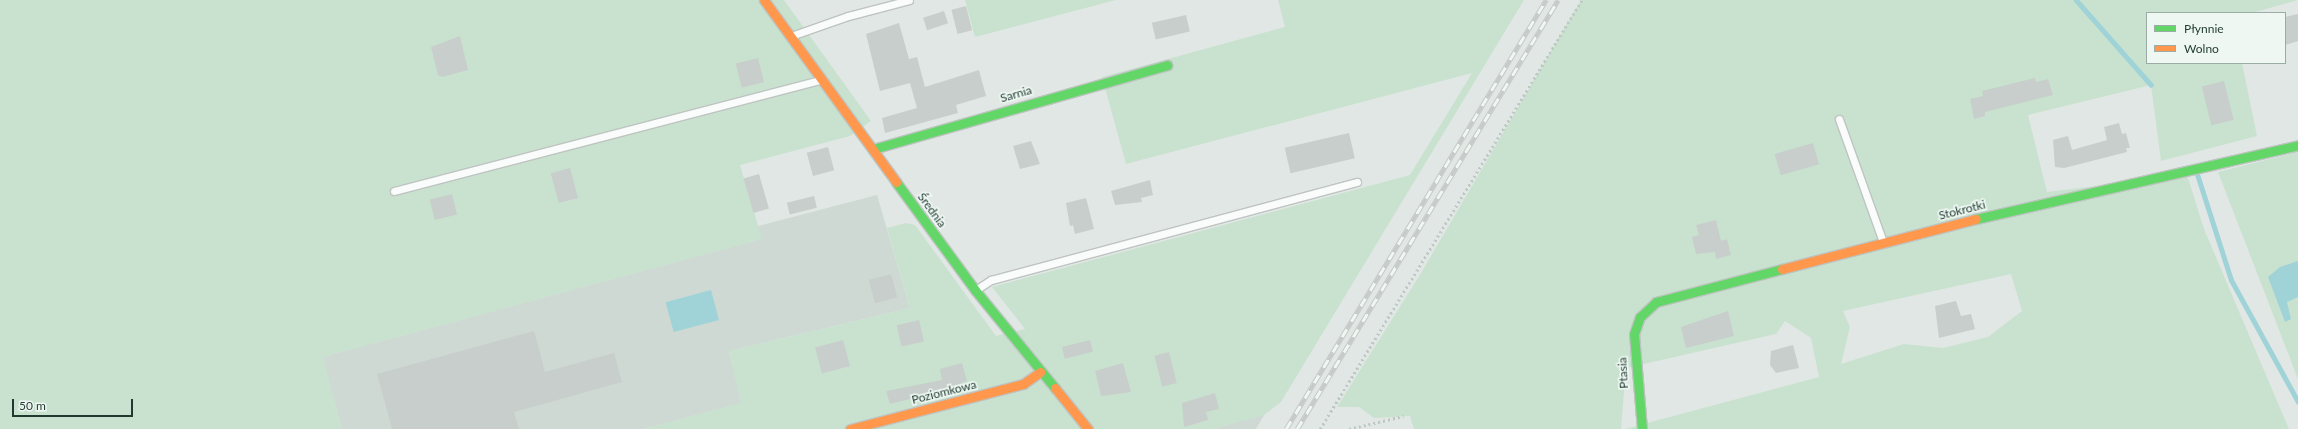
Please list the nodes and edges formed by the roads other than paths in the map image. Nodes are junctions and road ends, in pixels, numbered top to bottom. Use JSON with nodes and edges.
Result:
{"nodes":[{"id":1,"x":764,"y":0,"type":"edge"},
{"id":2,"x":909,"y":0,"type":"edge"},
{"id":3,"x":791,"y":36,"type":"junction"},
{"id":4,"x":1167,"y":65,"type":"dead end"},
{"id":5,"x":822,"y":79,"type":"junction"},
{"id":6,"x":1839,"y":119,"type":"dead end"},
{"id":7,"x":2298,"y":145,"type":"edge"},
{"id":8,"x":873,"y":149,"type":"junction"},
{"id":9,"x":1358,"y":182,"type":"dead end"},
{"id":10,"x":394,"y":192,"type":"dead end"},
{"id":11,"x":1883,"y":242,"type":"junction"},
{"id":12,"x":975,"y":290,"type":"junction"},
{"id":13,"x":1640,"y":317,"type":"joint"},
{"id":14,"x":1040,"y":372,"type":"junction"},
{"id":15,"x":850,"y":429,"type":"edge"},
{"id":16,"x":1088,"y":429,"type":"edge"},
{"id":17,"x":1642,"y":429,"type":"edge"}],
"edges":[{"from":1,"to":3,"type":"street","name":"Średnia"},
{"from":2,"to":3,"type":"lane"},
{"from":3,"to":5,"type":"street","name":"Średnia"},
{"from":4,"to":8,"type":"street","name":"Sarnia"},
{"from":5,"to":8,"type":"street","name":"Średnia"},
{"from":5,"to":10,"type":"lane"},
{"from":6,"to":11,"type":"lane"},
{"from":7,"to":11,"type":"street","name":"Stokrotki"},
{"from":8,"to":12,"type":"street","name":"Średnia"},
{"from":9,"to":12,"type":"lane"},
{"from":11,"to":13,"type":"street","name":"Stokrotki"},
{"from":12,"to":14,"type":"street","name":"Średnia"},
{"from":13,"to":17,"type":"street","name":"Ptasia"},
{"from":14,"to":15,"type":"street","name":"Poziomkowa"},
{"from":14,"to":16,"type":"street","name":"Średnia"}]}
